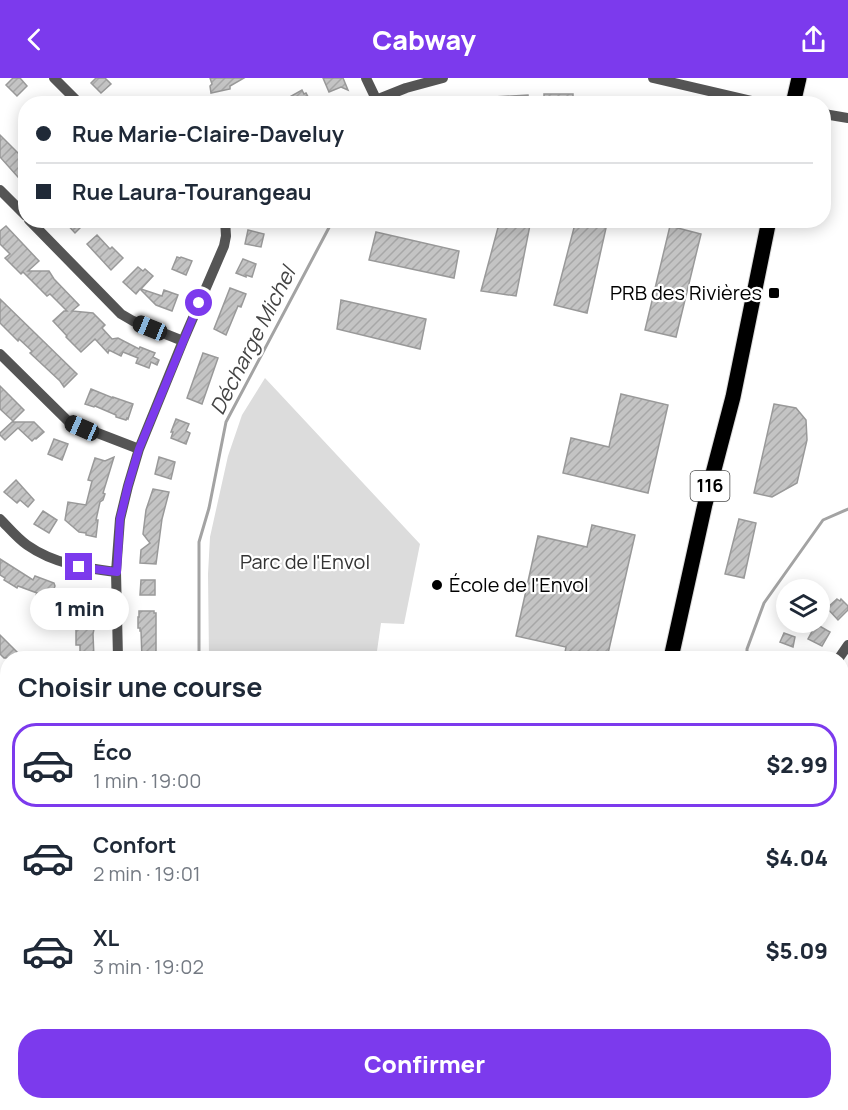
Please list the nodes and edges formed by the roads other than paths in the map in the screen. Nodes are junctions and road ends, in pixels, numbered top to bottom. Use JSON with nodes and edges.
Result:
{"nodes":[{"id":1,"x":54,"y":78,"type":"edge"},
{"id":2,"x":366,"y":78,"type":"edge"},
{"id":3,"x":443,"y":78,"type":"edge"},
{"id":4,"x":653,"y":78,"type":"edge"},
{"id":5,"x":799,"y":78,"type":"edge"},
{"id":6,"x":72,"y":96,"type":"edge"},
{"id":7,"x":370,"y":96,"type":"edge"},
{"id":8,"x":384,"y":96,"type":"edge"},
{"id":9,"x":730,"y":96,"type":"edge"},
{"id":10,"x":795,"y":96,"type":"edge"},
{"id":11,"x":831,"y":115,"type":"edge"},
{"id":12,"x":848,"y":118,"type":"edge"},
{"id":13,"x":0,"y":190,"type":"edge"},
{"id":14,"x":18,"y":208,"type":"edge"},
{"id":15,"x":37,"y":228,"type":"edge"},
{"id":16,"x":225,"y":228,"type":"edge"},
{"id":17,"x":767,"y":228,"type":"edge"},
{"id":18,"x":183,"y":341,"type":"junction"},
{"id":19,"x":0,"y":354,"type":"edge"},
{"id":20,"x":139,"y":449,"type":"junction"},
{"id":21,"x":0,"y":519,"type":"edge"},
{"id":22,"x":117,"y":572,"type":"junction"},
{"id":23,"x":118,"y":651,"type":"edge"},
{"id":24,"x":673,"y":651,"type":"edge"}],
"edges":[{"from":1,"to":6,"type":"street"},
{"from":2,"to":7,"type":"street"},
{"from":3,"to":8,"type":"street"},
{"from":4,"to":9,"type":"street"},
{"from":5,"to":10,"type":"main road"},
{"from":11,"to":12,"type":"street"},
{"from":13,"to":14,"type":"street"},
{"from":15,"to":18,"type":"street"},
{"from":16,"to":18,"type":"street"},
{"from":17,"to":24,"type":"main road","number":"116"},
{"from":18,"to":20,"type":"street"},
{"from":19,"to":20,"type":"street"},
{"from":20,"to":22,"type":"street"},
{"from":21,"to":22,"type":"street"},
{"from":22,"to":23,"type":"street"}]}
